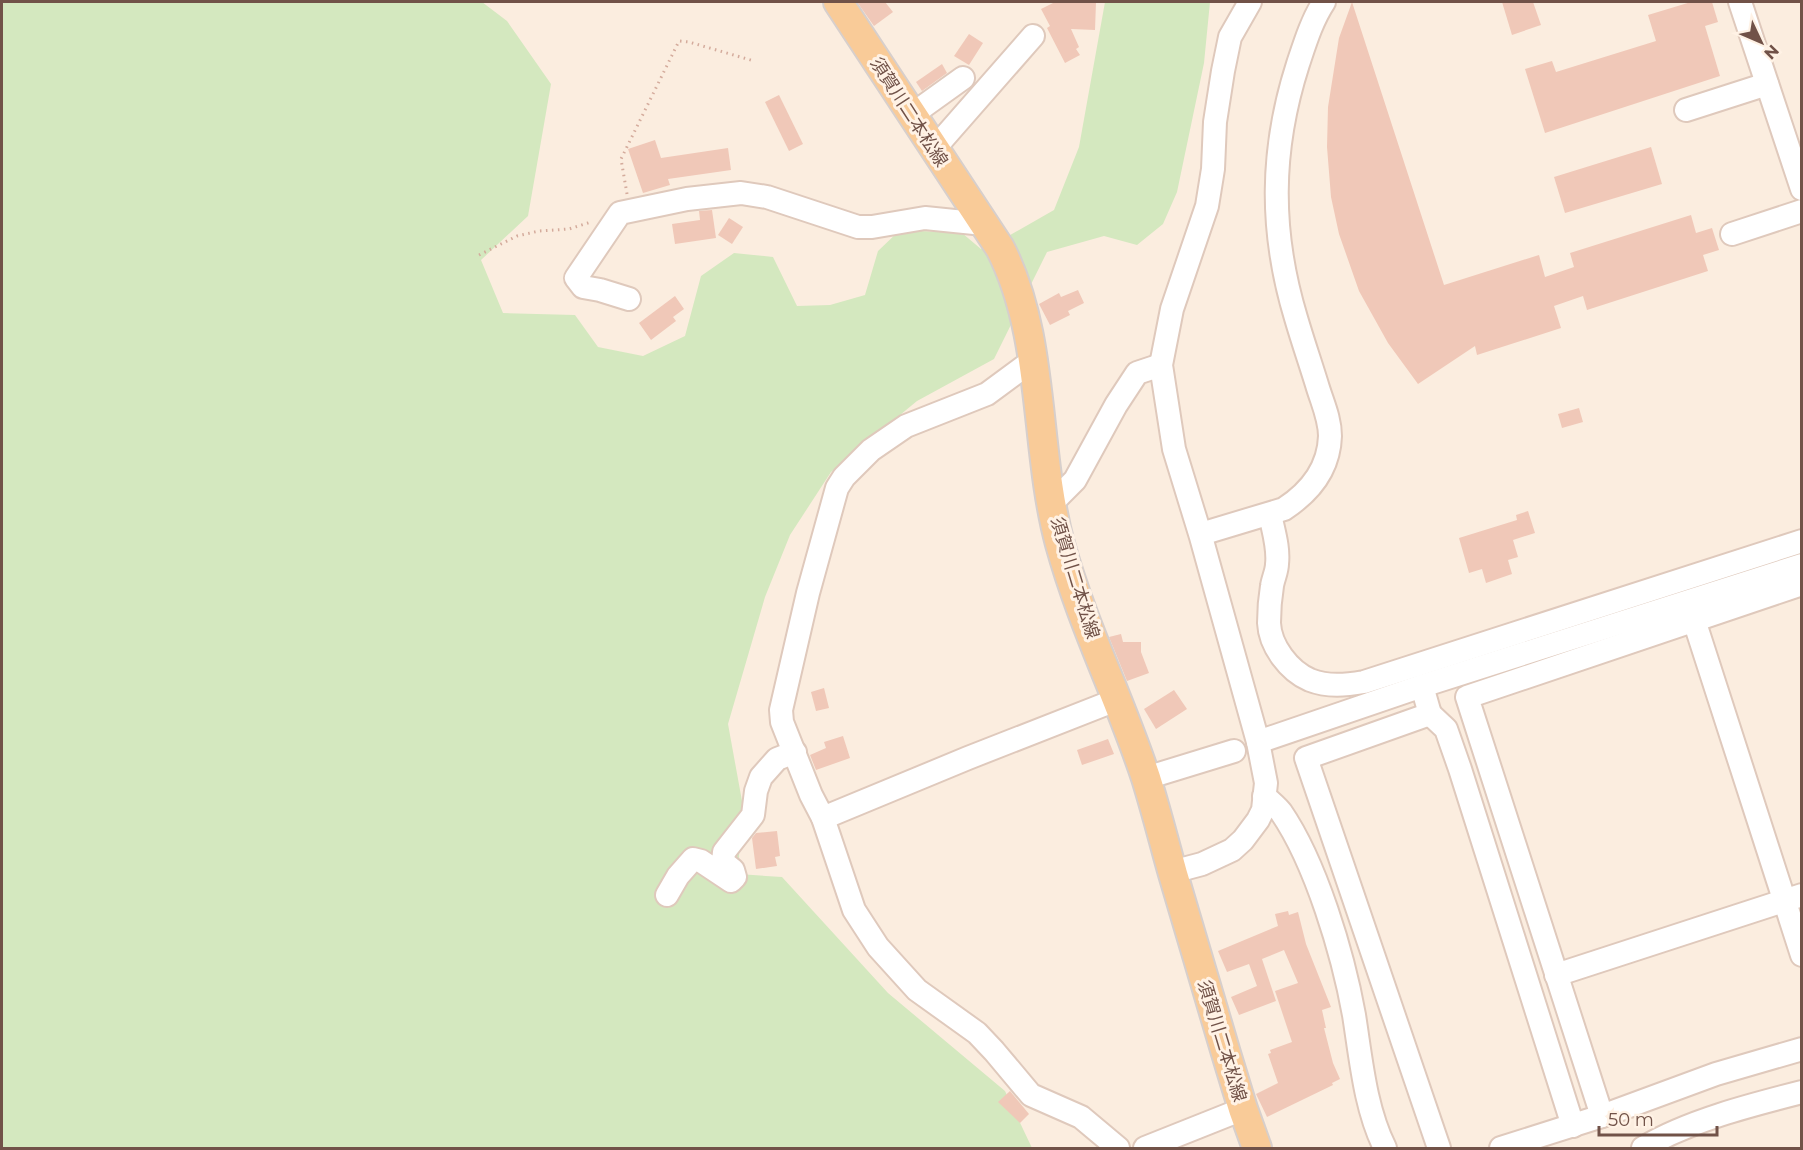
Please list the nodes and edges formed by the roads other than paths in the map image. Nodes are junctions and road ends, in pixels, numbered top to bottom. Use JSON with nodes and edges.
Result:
{"nodes":[{"id":1,"x":838,"y":2,"type":"edge"},
{"id":2,"x":1250,"y":2,"type":"edge"},
{"id":3,"x":1324,"y":2,"type":"edge"},
{"id":4,"x":1740,"y":2,"type":"edge"},
{"id":5,"x":1033,"y":36,"type":"dead end"},
{"id":6,"x":963,"y":78,"type":"dead end"},
{"id":7,"x":1767,"y":84,"type":"junction"},
{"id":8,"x":1686,"y":110,"type":"dead end"},
{"id":9,"x":913,"y":117,"type":"junction"},
{"id":10,"x":934,"y":149,"type":"junction"},
{"id":11,"x":1802,"y":189,"type":"edge"},
{"id":12,"x":1802,"y":211,"type":"edge"},
{"id":13,"x":984,"y":224,"type":"junction"},
{"id":14,"x":1732,"y":234,"type":"dead end"},
{"id":15,"x":629,"y":299,"type":"dead end"},
{"id":16,"x":1033,"y":360,"type":"junction"},
{"id":17,"x":1161,"y":365,"type":"junction"},
{"id":18,"x":1052,"y":503,"type":"junction"},
{"id":19,"x":1270,"y":514,"type":"junction"},
{"id":20,"x":1200,"y":534,"type":"junction"},
{"id":21,"x":1802,"y":541,"type":"edge"},
{"id":22,"x":1802,"y":565,"type":"edge"},
{"id":23,"x":1802,"y":584,"type":"edge"},
{"id":24,"x":1694,"y":620,"type":"junction"},
{"id":25,"x":1422,"y":686,"type":"junction"},
{"id":26,"x":1116,"y":700,"type":"junction"},
{"id":27,"x":1430,"y":714,"type":"junction"},
{"id":28,"x":1258,"y":742,"type":"junction"},
{"id":29,"x":1234,"y":751,"type":"dead end"},
{"id":30,"x":795,"y":752,"type":"junction"},
{"id":31,"x":1146,"y":778,"type":"junction"},
{"id":32,"x":1264,"y":796,"type":"junction"},
{"id":33,"x":823,"y":818,"type":"junction"},
{"id":34,"x":1172,"y":872,"type":"junction"},
{"id":35,"x":667,"y":895,"type":"dead end"},
{"id":36,"x":1793,"y":898,"type":"edge"},
{"id":37,"x":1802,"y":955,"type":"edge"},
{"id":38,"x":1556,"y":975,"type":"junction"},
{"id":39,"x":1802,"y":1049,"type":"edge"},
{"id":40,"x":1802,"y":1092,"type":"edge"},
{"id":41,"x":1243,"y":1109,"type":"junction"},
{"id":42,"x":1602,"y":1116,"type":"junction"},
{"id":43,"x":1573,"y":1125,"type":"junction"},
{"id":44,"x":1118,"y":1149,"type":"edge"},
{"id":45,"x":1144,"y":1149,"type":"edge"},
{"id":46,"x":1257,"y":1149,"type":"edge"},
{"id":47,"x":1386,"y":1149,"type":"edge"},
{"id":48,"x":1439,"y":1149,"type":"edge"},
{"id":49,"x":1501,"y":1149,"type":"edge"},
{"id":50,"x":1643,"y":1149,"type":"edge"}],
"edges":[{"from":1,"to":9,"type":"main road","name":"須賀川二本松線"},
{"from":2,"to":17,"type":"street"},
{"from":3,"to":19,"type":"street"},
{"from":4,"to":7,"type":"street"},
{"from":5,"to":10,"type":"street"},
{"from":6,"to":9,"type":"street"},
{"from":7,"to":8,"type":"street"},
{"from":7,"to":11,"type":"street"},
{"from":9,"to":10,"type":"main road","name":"須賀川二本松線"},
{"from":10,"to":13,"type":"main road","name":"須賀川二本松線"},
{"from":12,"to":14,"type":"street"},
{"from":13,"to":15,"type":"street"},
{"from":13,"to":16,"type":"main road","name":"須賀川二本松線"},
{"from":16,"to":18,"type":"main road","name":"須賀川二本松線"},
{"from":16,"to":30,"type":"street"},
{"from":17,"to":18,"type":"street"},
{"from":17,"to":20,"type":"street"},
{"from":18,"to":26,"type":"main road","name":"須賀川二本松線"},
{"from":19,"to":20,"type":"street"},
{"from":19,"to":21,"type":"street"},
{"from":20,"to":28,"type":"street"},
{"from":22,"to":25,"type":"street"},
{"from":23,"to":24,"type":"street"},
{"from":24,"to":36,"type":"street"},
{"from":24,"to":38,"type":"street"},
{"from":25,"to":27,"type":"street"},
{"from":25,"to":28,"type":"street"},
{"from":26,"to":31,"type":"main road","name":"須賀川二本松線"},
{"from":26,"to":33,"type":"street"},
{"from":27,"to":43,"type":"street"},
{"from":27,"to":48,"type":"street"},
{"from":28,"to":32,"type":"street"},
{"from":29,"to":31,"type":"street"},
{"from":30,"to":33,"type":"street"},
{"from":30,"to":35,"type":"street"},
{"from":31,"to":34,"type":"main road","name":"須賀川二本松線"},
{"from":32,"to":34,"type":"street"},
{"from":32,"to":47,"type":"street"},
{"from":33,"to":44,"type":"street"},
{"from":34,"to":41,"type":"main road","name":"須賀川二本松線"},
{"from":36,"to":37,"type":"street"},
{"from":36,"to":38,"type":"street"},
{"from":38,"to":42,"type":"street"},
{"from":39,"to":42,"type":"street"},
{"from":40,"to":50,"type":"street"},
{"from":41,"to":45,"type":"street"},
{"from":41,"to":46,"type":"main road","name":"須賀川二本松線"},
{"from":42,"to":43,"type":"street"},
{"from":43,"to":49,"type":"street"}]}
